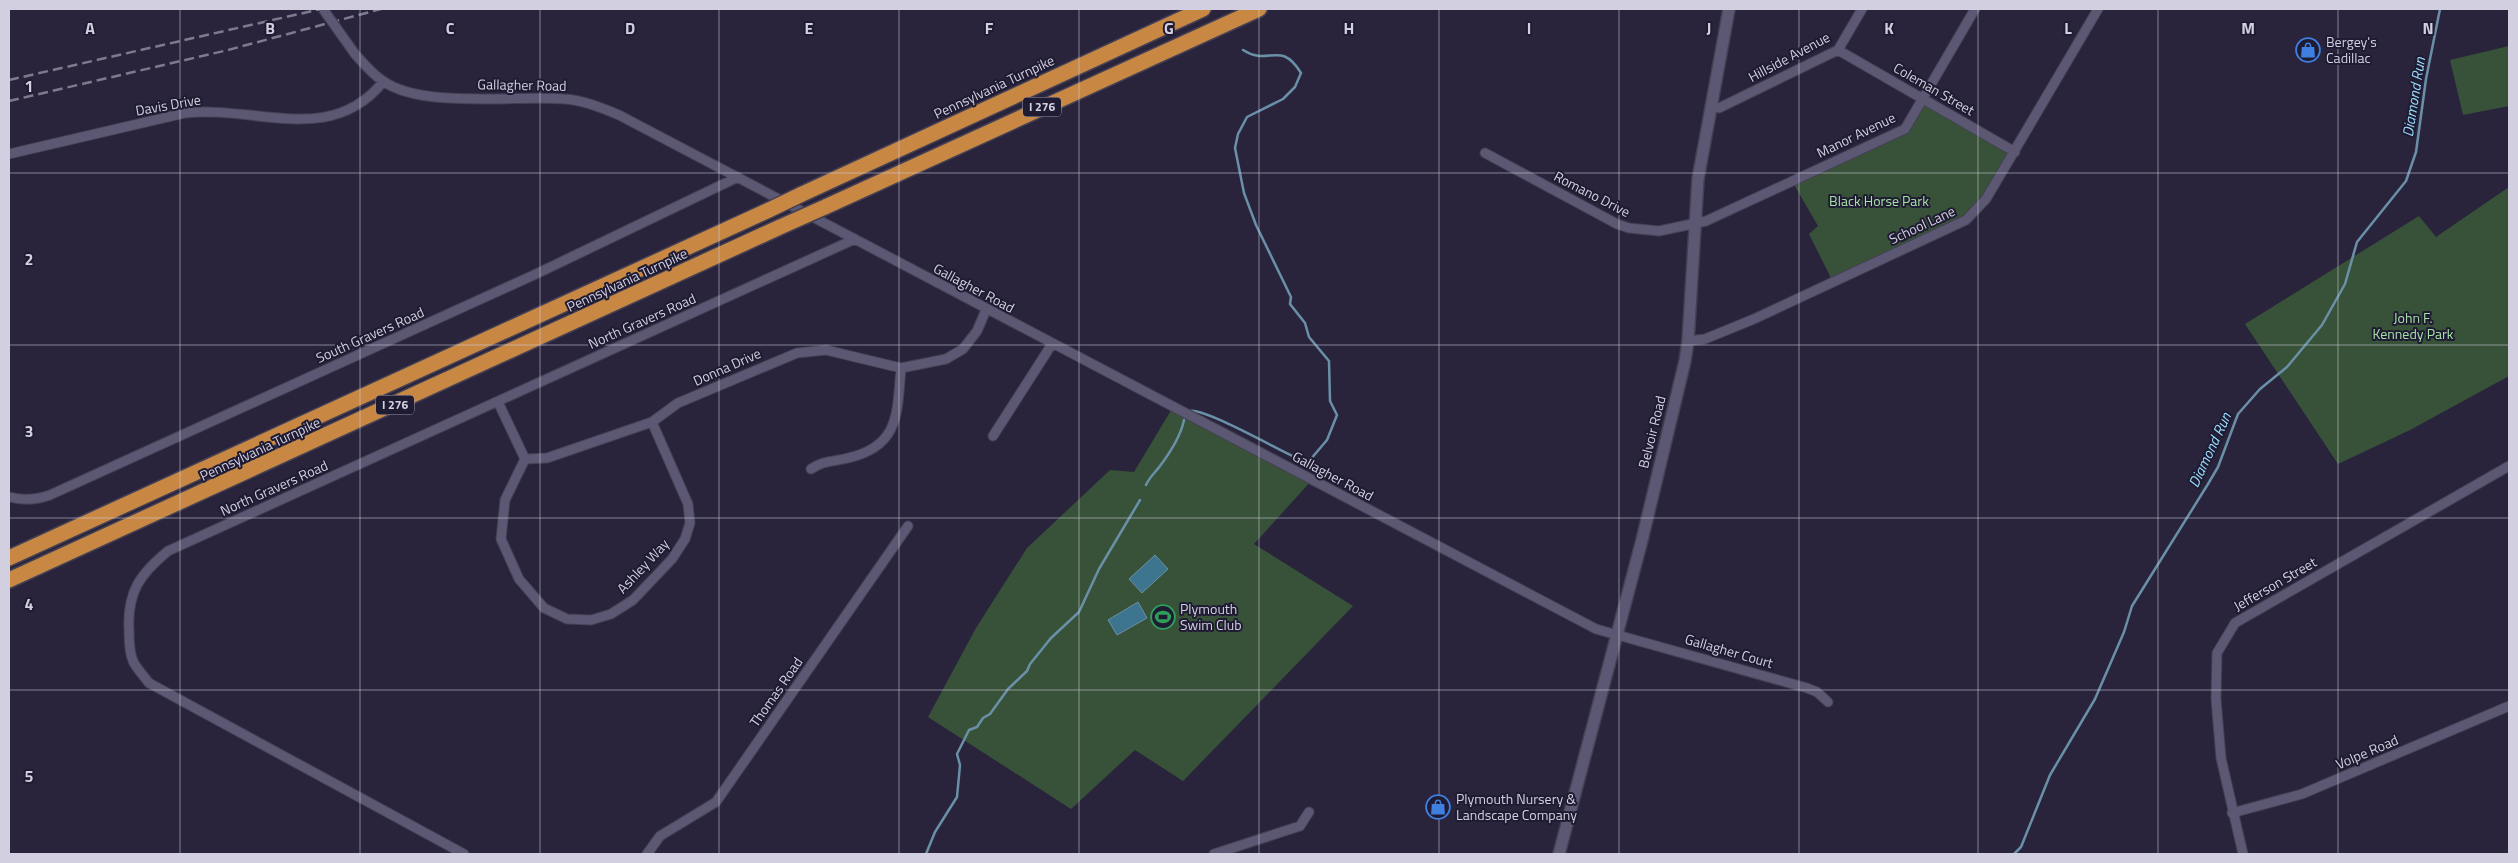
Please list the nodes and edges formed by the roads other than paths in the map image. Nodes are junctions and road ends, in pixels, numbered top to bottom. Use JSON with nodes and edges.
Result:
{"nodes":[{"id":1,"x":323,"y":9,"type":"edge"},
{"id":2,"x":1203,"y":9,"type":"edge"},
{"id":3,"x":1260,"y":9,"type":"edge"},
{"id":4,"x":1729,"y":9,"type":"edge"},
{"id":5,"x":1862,"y":9,"type":"edge"},
{"id":6,"x":1975,"y":9,"type":"edge"},
{"id":7,"x":2098,"y":9,"type":"edge"},
{"id":8,"x":1838,"y":50,"type":"junction"},
{"id":9,"x":384,"y":82,"type":"junction"},
{"id":10,"x":1922,"y":98,"type":"junction"},
{"id":11,"x":1711,"y":106,"type":"junction"},
{"id":12,"x":2015,"y":152,"type":"junction"},
{"id":13,"x":1485,"y":153,"type":"dead end"},
{"id":14,"x":9,"y":154,"type":"edge"},
{"id":15,"x":738,"y":177,"type":"junction"},
{"id":16,"x":1694,"y":224,"type":"junction"},
{"id":17,"x":855,"y":239,"type":"junction"},
{"id":18,"x":986,"y":310,"type":"junction"},
{"id":19,"x":1688,"y":341,"type":"junction"},
{"id":20,"x":1052,"y":344,"type":"junction"},
{"id":21,"x":901,"y":368,"type":"junction"},
{"id":22,"x":498,"y":402,"type":"junction"},
{"id":23,"x":652,"y":422,"type":"junction"},
{"id":24,"x":993,"y":436,"type":"dead end"},
{"id":25,"x":525,"y":459,"type":"junction"},
{"id":26,"x":2509,"y":466,"type":"edge"},
{"id":27,"x":811,"y":469,"type":"dead end"},
{"id":28,"x":9,"y":497,"type":"edge"},
{"id":29,"x":908,"y":526,"type":"dead end"},
{"id":30,"x":9,"y":558,"type":"edge"},
{"id":31,"x":9,"y":580,"type":"edge"},
{"id":32,"x":1618,"y":633,"type":"junction"},
{"id":33,"x":1828,"y":702,"type":"dead end"},
{"id":34,"x":2509,"y":706,"type":"edge"},
{"id":35,"x":1309,"y":812,"type":"dead end"},
{"id":36,"x":2232,"y":814,"type":"junction"},
{"id":37,"x":464,"y":854,"type":"edge"},
{"id":38,"x":646,"y":854,"type":"edge"},
{"id":39,"x":1214,"y":854,"type":"edge"},
{"id":40,"x":1559,"y":854,"type":"edge"},
{"id":41,"x":2243,"y":854,"type":"edge"}],
"edges":[{"from":1,"to":9,"type":"street","name":"Gallagher Road","bridge":true},
{"from":2,"to":30,"type":"highway","name":"Pennsylvania Turnpike","number":"I 276","bridge":true},
{"from":3,"to":31,"type":"highway","name":"Pennsylvania Turnpike","number":"I 276","bridge":true},
{"from":4,"to":11,"type":"street","name":"Belvoir Road"},
{"from":5,"to":8,"type":"street","name":"Hillside Avenue"},
{"from":6,"to":10,"type":"street","name":"Manor Avenue"},
{"from":7,"to":12,"type":"street","name":"School Lane"},
{"from":8,"to":10,"type":"street","name":"Coleman Street"},
{"from":8,"to":11,"type":"street","name":"Hillside Avenue"},
{"from":9,"to":14,"type":"street","name":"Davis Drive"},
{"from":9,"to":15,"type":"street","name":"Gallagher Road"},
{"from":10,"to":12,"type":"street","name":"Coleman Street"},
{"from":10,"to":16,"type":"street","name":"Manor Avenue"},
{"from":11,"to":16,"type":"street","name":"Belvoir Road"},
{"from":12,"to":19,"type":"street","name":"School Lane"},
{"from":13,"to":16,"type":"street","name":"Romano Drive"},
{"from":15,"to":17,"type":"street","name":"Gallagher Road"},
{"from":15,"to":28,"type":"street","name":"South Gravers Road"},
{"from":16,"to":19,"type":"street","name":"Belvoir Road"},
{"from":17,"to":18,"type":"street","name":"Gallagher Road"},
{"from":17,"to":22,"type":"street","name":"North Gravers Road"},
{"from":18,"to":20,"type":"street","name":"Gallagher Road"},
{"from":18,"to":21,"type":"street","name":"Donna Drive"},
{"from":19,"to":32,"type":"street","name":"Belvoir Road"},
{"from":20,"to":24,"type":"street"},
{"from":20,"to":32,"type":"street","name":"Gallagher Road"},
{"from":21,"to":23,"type":"street","name":"Donna Drive"},
{"from":21,"to":27,"type":"street"},
{"from":22,"to":25,"type":"street"},
{"from":22,"to":37,"type":"street","name":"North Gravers Road"},
{"from":23,"to":25,"type":"street","name":"Donna Drive"},
{"from":23,"to":25,"type":"street","name":"Ashley Way"},
{"from":26,"to":36,"type":"street","name":"Jefferson Street"},
{"from":29,"to":38,"type":"street","name":"Thomas Road"},
{"from":32,"to":33,"type":"street","name":"Gallagher Court"},
{"from":32,"to":40,"type":"street","name":"Belvoir Road"},
{"from":34,"to":36,"type":"street","name":"Volpe Road"},
{"from":35,"to":39,"type":"street"},
{"from":36,"to":41,"type":"street","name":"Jefferson Street"}]}
